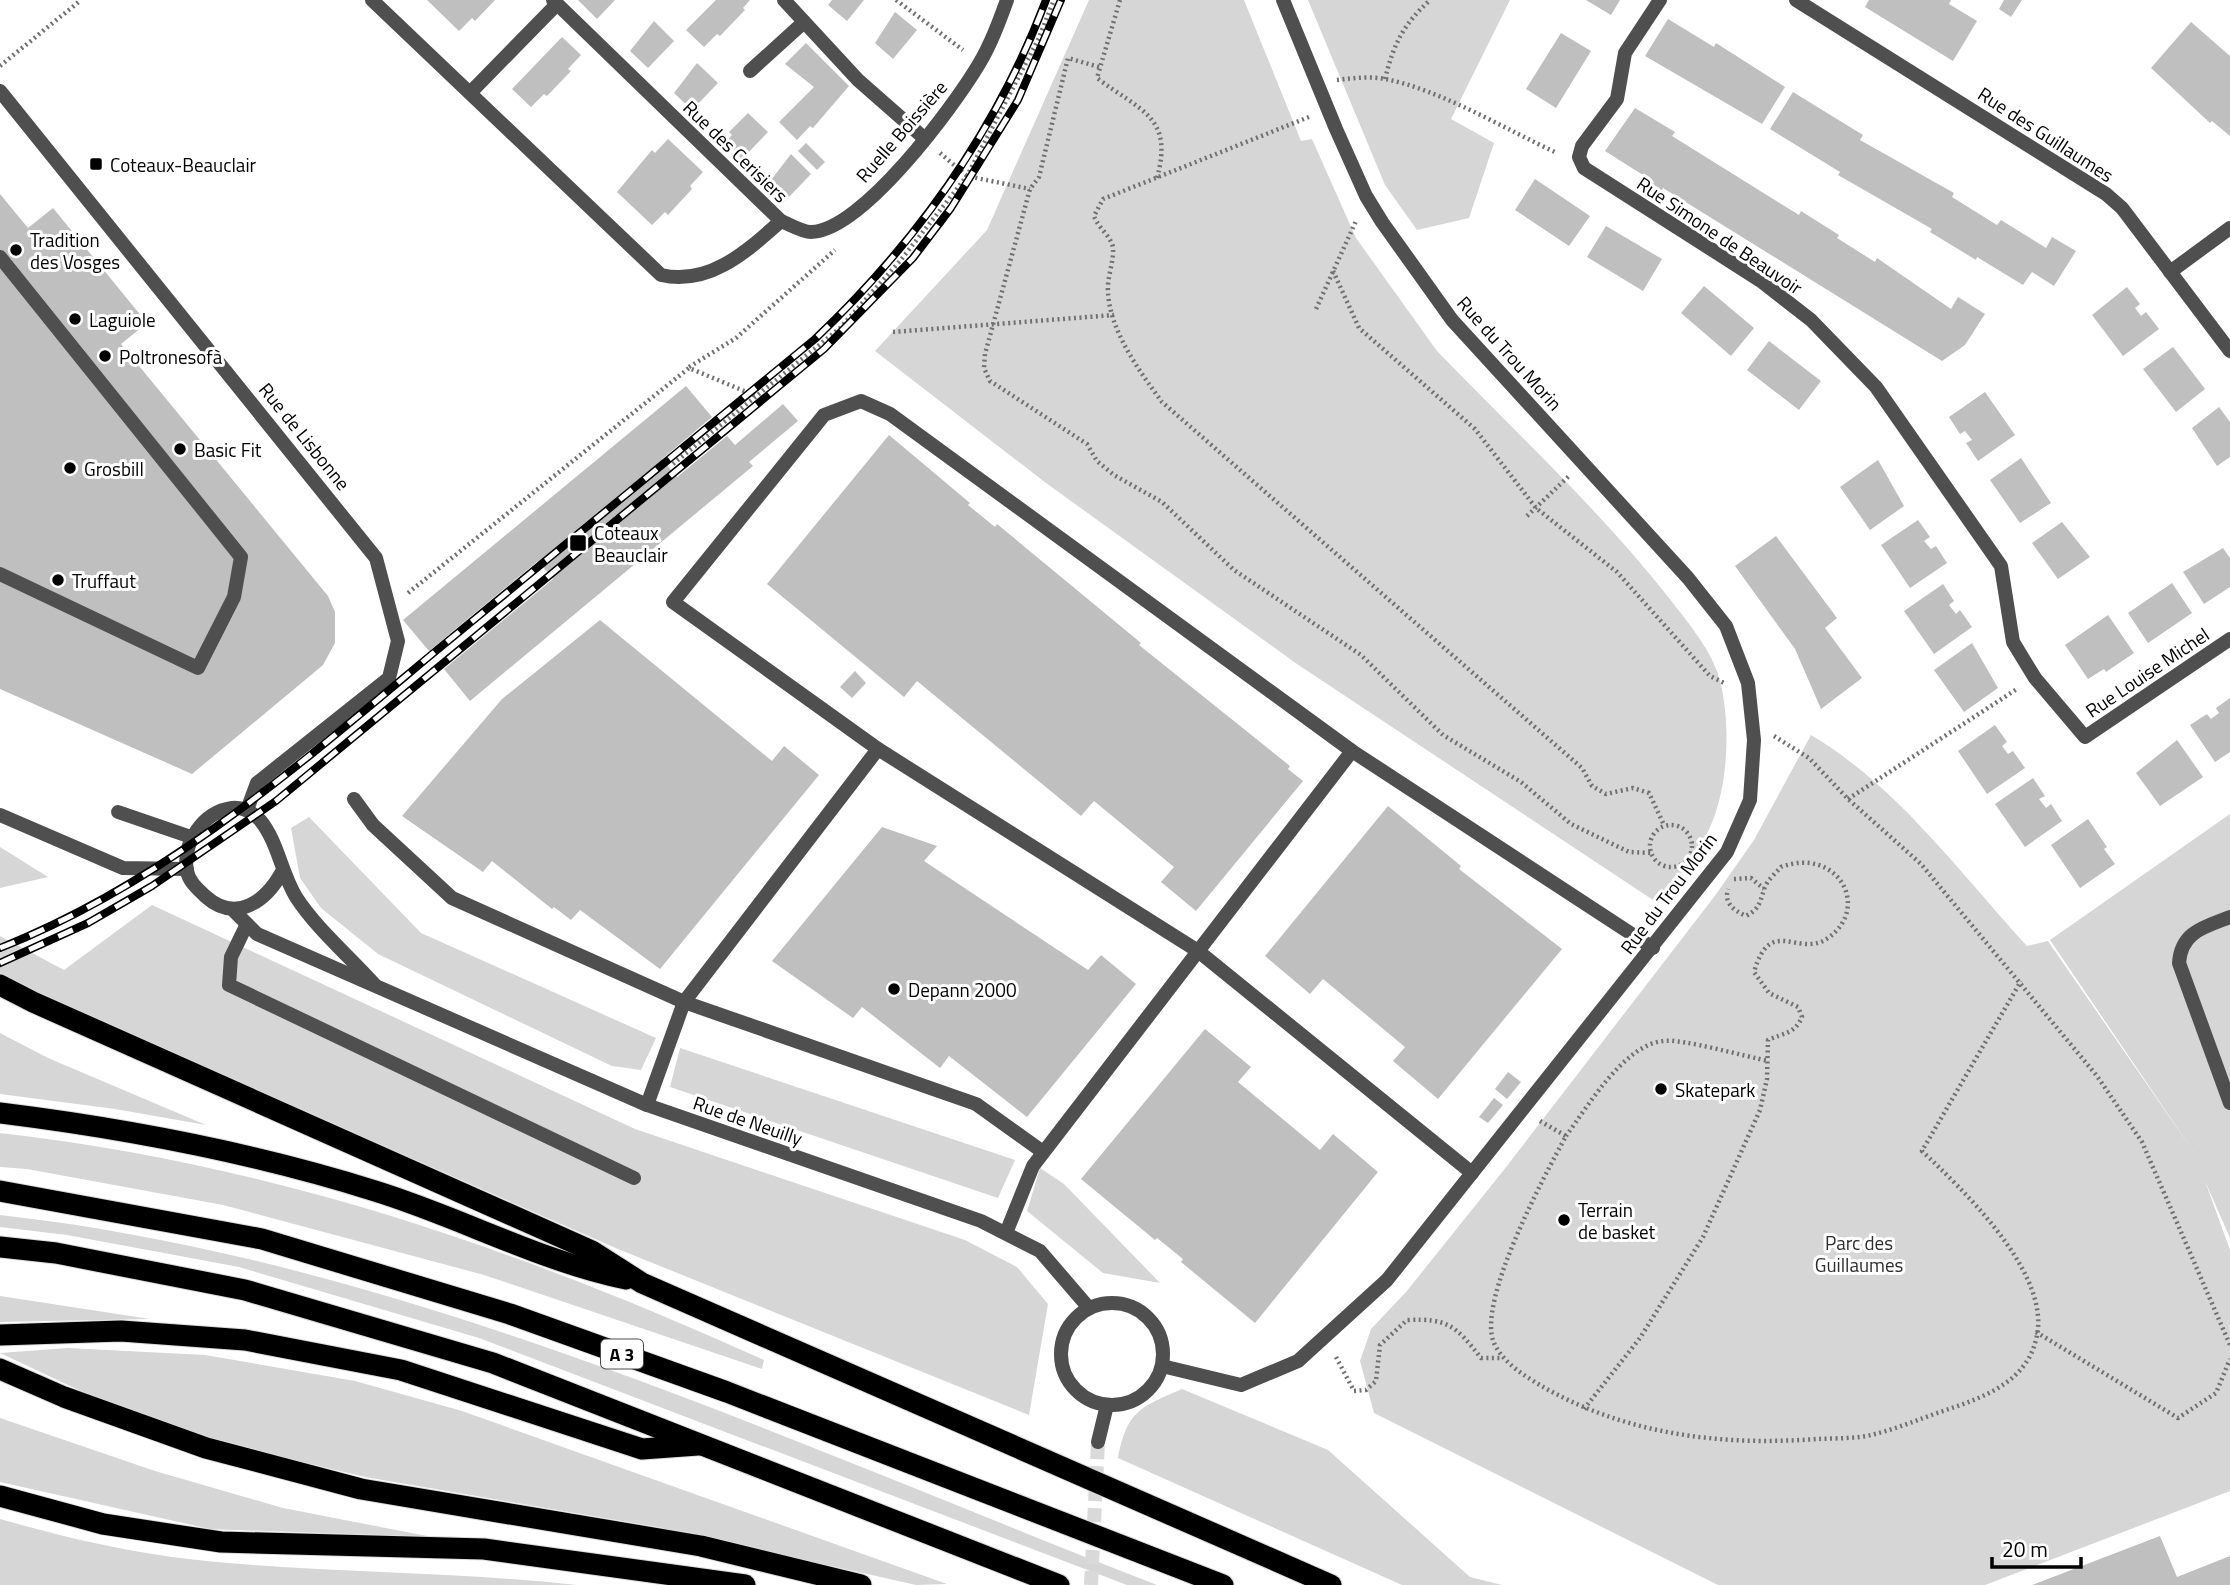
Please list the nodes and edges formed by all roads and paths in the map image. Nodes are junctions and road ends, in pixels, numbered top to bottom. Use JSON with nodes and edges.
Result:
{"nodes":[{"id":1,"x":81,"y":0,"type":"edge"},
{"id":2,"x":372,"y":0,"type":"edge"},
{"id":3,"x":784,"y":0,"type":"edge"},
{"id":4,"x":896,"y":0,"type":"edge"},
{"id":5,"x":1007,"y":0,"type":"edge"},
{"id":6,"x":1054,"y":0,"type":"edge"},
{"id":7,"x":1121,"y":0,"type":"edge"},
{"id":8,"x":1283,"y":0,"type":"edge"},
{"id":9,"x":1430,"y":0,"type":"edge"},
{"id":10,"x":1660,"y":0,"type":"edge"},
{"id":11,"x":1796,"y":0,"type":"edge"},
{"id":12,"x":555,"y":2,"type":"edge"},
{"id":13,"x":804,"y":22,"type":"junction"},
{"id":14,"x":980,"y":62,"type":"junction"},
{"id":15,"x":0,"y":66,"type":"edge"},
{"id":16,"x":1099,"y":67,"type":"junction"},
{"id":17,"x":750,"y":71,"type":"dead end"},
{"id":18,"x":1385,"y":79,"type":"junction"},
{"id":19,"x":1317,"y":83,"type":"junction"},
{"id":20,"x":0,"y":91,"type":"edge"},
{"id":21,"x":471,"y":92,"type":"junction"},
{"id":22,"x":1328,"y":110,"type":"junction"},
{"id":23,"x":924,"y":138,"type":"junction"},
{"id":24,"x":1579,"y":157,"type":"junction"},
{"id":25,"x":967,"y":176,"type":"junction"},
{"id":26,"x":1157,"y":179,"type":"junction"},
{"id":27,"x":1031,"y":189,"type":"junction"},
{"id":28,"x":1366,"y":197,"type":"junction"},
{"id":29,"x":781,"y":221,"type":"junction"},
{"id":30,"x":2230,"y":228,"type":"edge"},
{"id":31,"x":844,"y":242,"type":"dead end"},
{"id":32,"x":0,"y":257,"type":"edge"},
{"id":33,"x":1333,"y":271,"type":"junction"},
{"id":34,"x":2170,"y":272,"type":"junction"},
{"id":35,"x":1316,"y":309,"type":"dead end"},
{"id":36,"x":1114,"y":315,"type":"junction"},
{"id":37,"x":992,"y":322,"type":"junction"},
{"id":38,"x":893,"y":332,"type":"dead end"},
{"id":39,"x":2230,"y":352,"type":"edge"},
{"id":40,"x":689,"y":368,"type":"junction"},
{"id":41,"x":756,"y":397,"type":"junction"},
{"id":42,"x":1583,"y":463,"type":"junction"},
{"id":43,"x":673,"y":464,"type":"dead end"},
{"id":44,"x":1536,"y":508,"type":"junction"},
{"id":45,"x":1527,"y":516,"type":"dead end"},
{"id":46,"x":0,"y":574,"type":"edge"},
{"id":47,"x":390,"y":608,"type":"junction"},
{"id":48,"x":2230,"y":639,"type":"edge"},
{"id":49,"x":2035,"y":678,"type":"junction"},
{"id":50,"x":1748,"y":683,"type":"junction"},
{"id":51,"x":1752,"y":722,"type":"junction"},
{"id":52,"x":2085,"y":737,"type":"joint"},
{"id":53,"x":878,"y":748,"type":"junction"},
{"id":54,"x":1352,"y":751,"type":"junction"},
{"id":55,"x":354,"y":799,"type":"dead end"},
{"id":56,"x":1847,"y":799,"type":"junction"},
{"id":57,"x":247,"y":810,"type":"junction"},
{"id":58,"x":118,"y":812,"type":"dead end"},
{"id":59,"x":0,"y":815,"type":"edge"},
{"id":60,"x":1664,"y":825,"type":"junction"},
{"id":61,"x":191,"y":837,"type":"junction"},
{"id":62,"x":1651,"y":853,"type":"junction"},
{"id":63,"x":187,"y":869,"type":"junction"},
{"id":64,"x":282,"y":872,"type":"junction"},
{"id":65,"x":1764,"y":890,"type":"junction"},
{"id":66,"x":233,"y":910,"type":"junction"},
{"id":67,"x":2230,"y":917,"type":"edge"},
{"id":68,"x":247,"y":924,"type":"junction"},
{"id":69,"x":1653,"y":948,"type":"junction"},
{"id":70,"x":1198,"y":951,"type":"junction"},
{"id":71,"x":2021,"y":981,"type":"junction"},
{"id":72,"x":0,"y":985,"type":"edge"},
{"id":73,"x":377,"y":988,"type":"junction"},
{"id":74,"x":684,"y":1002,"type":"junction"},
{"id":75,"x":1769,"y":1061,"type":"junction"},
{"id":76,"x":2230,"y":1103,"type":"edge"},
{"id":77,"x":647,"y":1105,"type":"junction"},
{"id":78,"x":1521,"y":1110,"type":"junction"},
{"id":79,"x":0,"y":1113,"type":"edge"},
{"id":80,"x":1566,"y":1136,"type":"junction"},
{"id":81,"x":1043,"y":1152,"type":"junction"},
{"id":82,"x":1472,"y":1173,"type":"junction"},
{"id":83,"x":634,"y":1178,"type":"dead end"},
{"id":84,"x":0,"y":1191,"type":"edge"},
{"id":85,"x":1006,"y":1233,"type":"junction"},
{"id":86,"x":0,"y":1247,"type":"edge"},
{"id":87,"x":642,"y":1283,"type":"junction"},
{"id":88,"x":1089,"y":1308,"type":"junction"},
{"id":89,"x":2036,"y":1332,"type":"junction"},
{"id":90,"x":0,"y":1335,"type":"edge"},
{"id":91,"x":2230,"y":1345,"type":"edge"},
{"id":92,"x":1503,"y":1359,"type":"junction"},
{"id":93,"x":2230,"y":1359,"type":"edge"},
{"id":94,"x":1298,"y":1362,"type":"junction"},
{"id":95,"x":1162,"y":1366,"type":"junction"},
{"id":96,"x":0,"y":1369,"type":"edge"},
{"id":97,"x":1107,"y":1405,"type":"junction"},
{"id":98,"x":1583,"y":1409,"type":"junction"},
{"id":99,"x":1098,"y":1442,"type":"tunnel mouth"},
{"id":100,"x":708,"y":1444,"type":"junction"},
{"id":101,"x":0,"y":1496,"type":"edge"},
{"id":102,"x":745,"y":1585,"type":"edge"},
{"id":103,"x":861,"y":1585,"type":"edge"},
{"id":104,"x":1059,"y":1585,"type":"edge"},
{"id":105,"x":1223,"y":1585,"type":"edge"},
{"id":106,"x":1331,"y":1585,"type":"edge"}],
"edges":[{"from":1,"to":15,"type":"path"},
{"from":2,"to":21,"type":"street","name":"Rue des Cerisiers"},
{"from":3,"to":13,"type":"street"},
{"from":4,"to":14,"type":"path"},
{"from":5,"to":14,"type":"street","name":"Ruelle Boissière"},
{"from":6,"to":25,"type":"path"},
{"from":7,"to":16,"type":"path"},
{"from":8,"to":19,"type":"street","name":"Rue du Trou Morin"},
{"from":9,"to":18,"type":"path"},
{"from":10,"to":24,"type":"street"},
{"from":11,"to":34,"type":"street","name":"Rue des Guillaumes"},
{"from":12,"to":21,"type":"street","name":"Rue des Cerisiers"},
{"from":12,"to":29,"type":"street","name":"Rue des Cerisiers"},
{"from":13,"to":17,"type":"street"},
{"from":13,"to":23,"type":"street"},
{"from":14,"to":23,"type":"street","name":"Ruelle Boissière"},
{"from":16,"to":26,"type":"path"},
{"from":16,"to":27,"type":"path"},
{"from":18,"to":19,"type":"path"},
{"from":18,"to":24,"type":"path"},
{"from":19,"to":22,"type":"street","name":"Rue du Trou Morin"},
{"from":20,"to":47,"type":"street","name":"Rue de Lisbonne"},
{"from":21,"to":29,"type":"street","name":"Rue des Cerisiers"},
{"from":22,"to":26,"type":"path"},
{"from":22,"to":28,"type":"street","name":"Rue du Trou Morin"},
{"from":23,"to":25,"type":"path"},
{"from":23,"to":29,"type":"street","name":"Ruelle Boissière"},
{"from":24,"to":49,"type":"street","name":"Rue Simone de Beauvoir"},
{"from":25,"to":27,"type":"path"},
{"from":25,"to":41,"type":"path"},
{"from":26,"to":36,"type":"path"},
{"from":27,"to":37,"type":"path"},
{"from":28,"to":33,"type":"path"},
{"from":28,"to":42,"type":"street","name":"Rue du Trou Morin"},
{"from":30,"to":34,"type":"street"},
{"from":31,"to":40,"type":"path"},
{"from":32,"to":46,"type":"street"},
{"from":33,"to":35,"type":"path"},
{"from":33,"to":44,"type":"path"},
{"from":34,"to":39,"type":"street","name":"Rue des Guillaumes"},
{"from":36,"to":37,"type":"path"},
{"from":36,"to":60,"type":"path"},
{"from":37,"to":38,"type":"path"},
{"from":37,"to":62,"type":"path"},
{"from":40,"to":41,"type":"path"},
{"from":40,"to":47,"type":"path"},
{"from":41,"to":43,"type":"path"},
{"from":42,"to":44,"type":"path"},
{"from":42,"to":50,"type":"street","name":"Rue du Trou Morin"},
{"from":44,"to":45,"type":"path"},
{"from":44,"to":50,"type":"path"},
{"from":47,"to":57,"type":"street","name":"Rue de Lisbonne"},
{"from":48,"to":52,"type":"street","name":"Rue Louise Michel"},
{"from":49,"to":52,"type":"street","name":"Rue Simone de Beauvoir"},
{"from":49,"to":56,"type":"path"},
{"from":50,"to":51,"type":"street","name":"Rue du Trou Morin"},
{"from":51,"to":56,"type":"path"},
{"from":51,"to":69,"type":"street","name":"Rue du Trou Morin"},
{"from":53,"to":54,"type":"street"},
{"from":53,"to":70,"type":"street"},
{"from":53,"to":74,"type":"street"},
{"from":54,"to":69,"type":"street"},
{"from":54,"to":70,"type":"street"},
{"from":55,"to":74,"type":"street"},
{"from":56,"to":71,"type":"path"},
{"from":57,"to":61,"type":"street"},
{"from":57,"to":64,"type":"street"},
{"from":58,"to":61,"type":"street"},
{"from":59,"to":63,"type":"street"},
{"from":60,"to":62,"type":"path"},
{"from":60,"to":62,"type":"path"},
{"from":61,"to":63,"type":"street"},
{"from":63,"to":66,"type":"street"},
{"from":64,"to":66,"type":"street"},
{"from":64,"to":73,"type":"street","name":"Rue de Neuilly"},
{"from":65,"to":65,"type":"path"},
{"from":65,"to":75,"type":"path"},
{"from":66,"to":68,"type":"street","name":"Rue de Neuilly"},
{"from":67,"to":76,"type":"street"},
{"from":68,"to":73,"type":"street","name":"Rue de Neuilly"},
{"from":68,"to":83,"type":"street"},
{"from":69,"to":78,"type":"street","name":"Rue du Trou Morin"},
{"from":70,"to":81,"type":"street"},
{"from":70,"to":82,"type":"street"},
{"from":71,"to":89,"type":"path"},
{"from":71,"to":91,"type":"path"},
{"from":72,"to":87,"type":"highway"},
{"from":73,"to":77,"type":"street","name":"Rue de Neuilly"},
{"from":74,"to":77,"type":"street"},
{"from":74,"to":81,"type":"street"},
{"from":75,"to":80,"type":"path"},
{"from":75,"to":98,"type":"path"},
{"from":77,"to":85,"type":"street","name":"Rue de Neuilly"},
{"from":78,"to":80,"type":"path"},
{"from":78,"to":82,"type":"street","name":"Rue du Trou Morin"},
{"from":79,"to":87,"type":"highway"},
{"from":80,"to":92,"type":"path"},
{"from":81,"to":85,"type":"street"},
{"from":82,"to":94,"type":"street","name":"Rue du Trou Morin"},
{"from":84,"to":105,"type":"highway","number":"A 3"},
{"from":85,"to":88,"type":"street","name":"Rue de Neuilly"},
{"from":86,"to":100,"type":"highway"},
{"from":87,"to":106,"type":"highway"},
{"from":88,"to":95,"type":"street"},
{"from":88,"to":97,"type":"street"},
{"from":89,"to":93,"type":"path"},
{"from":89,"to":98,"type":"path"},
{"from":90,"to":100,"type":"highway"},
{"from":92,"to":94,"type":"path"},
{"from":92,"to":98,"type":"path"},
{"from":94,"to":95,"type":"street","name":"Rue du Trou Morin"},
{"from":95,"to":97,"type":"street"},
{"from":96,"to":103,"type":"highway"},
{"from":97,"to":99,"type":"street"},
{"from":100,"to":104,"type":"highway"},
{"from":101,"to":102,"type":"highway"}]}
